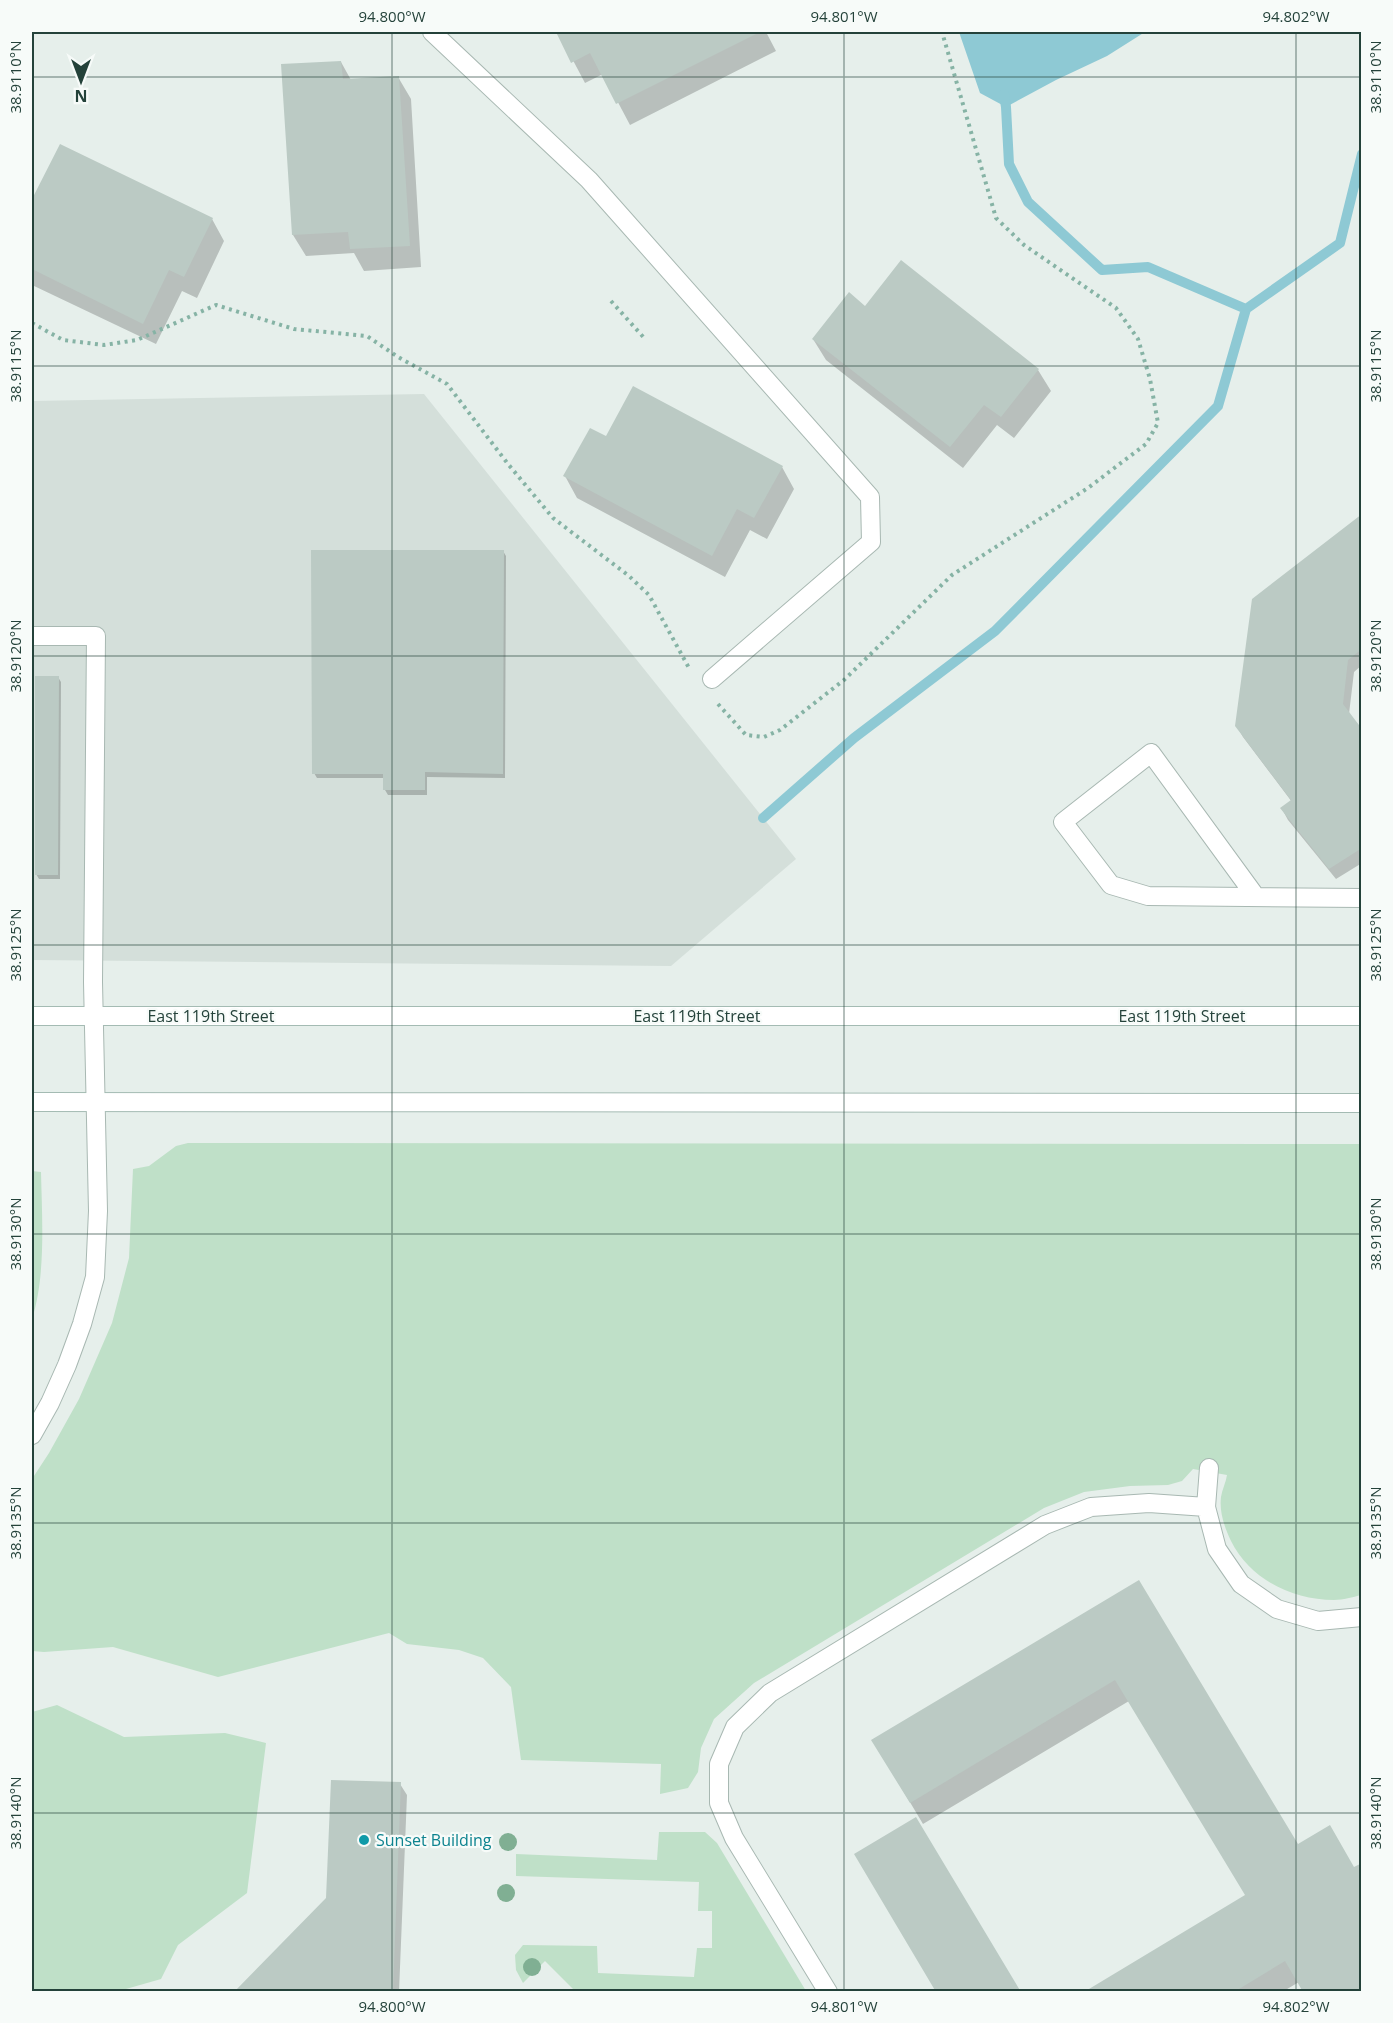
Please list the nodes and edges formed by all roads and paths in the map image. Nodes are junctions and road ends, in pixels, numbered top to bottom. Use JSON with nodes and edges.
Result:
{"nodes":[{"id":1,"x":432,"y":32,"type":"edge"},
{"id":2,"x":942,"y":32,"type":"edge"},
{"id":3,"x":611,"y":301,"type":"dead end"},
{"id":4,"x":32,"y":323,"type":"edge"},
{"id":5,"x":646,"y":340,"type":"dead end"},
{"id":6,"x":32,"y":636,"type":"edge"},
{"id":7,"x":690,"y":670,"type":"dead end"},
{"id":8,"x":712,"y":679,"type":"dead end"},
{"id":9,"x":717,"y":703,"type":"dead end"},
{"id":10,"x":1256,"y":897,"type":"junction"},
{"id":11,"x":1362,"y":898,"type":"edge"},
{"id":12,"x":32,"y":1016,"type":"edge"},
{"id":13,"x":94,"y":1016,"type":"junction"},
{"id":14,"x":1362,"y":1016,"type":"edge"},
{"id":15,"x":32,"y":1102,"type":"edge"},
{"id":16,"x":96,"y":1102,"type":"junction"},
{"id":17,"x":1362,"y":1103,"type":"edge"},
{"id":18,"x":32,"y":1435,"type":"edge"},
{"id":19,"x":1209,"y":1468,"type":"dead end"},
{"id":20,"x":1206,"y":1507,"type":"junction"},
{"id":21,"x":1362,"y":1617,"type":"edge"},
{"id":22,"x":828,"y":1992,"type":"edge"}],
"edges":[{"from":1,"to":8,"type":"main road"},
{"from":2,"to":9,"type":"path"},
{"from":3,"to":5,"type":"path"},
{"from":4,"to":7,"type":"path"},
{"from":6,"to":13,"type":"main road"},
{"from":10,"to":10,"type":"main road"},
{"from":10,"to":11,"type":"main road"},
{"from":12,"to":13,"type":"main road","name":"East 119th Street"},
{"from":13,"to":14,"type":"main road","name":"East 119th Street"},
{"from":13,"to":16,"type":"main road"},
{"from":15,"to":16,"type":"main road"},
{"from":16,"to":17,"type":"main road"},
{"from":16,"to":18,"type":"main road"},
{"from":19,"to":20,"type":"main road"},
{"from":20,"to":21,"type":"main road"},
{"from":20,"to":22,"type":"main road"}]}
